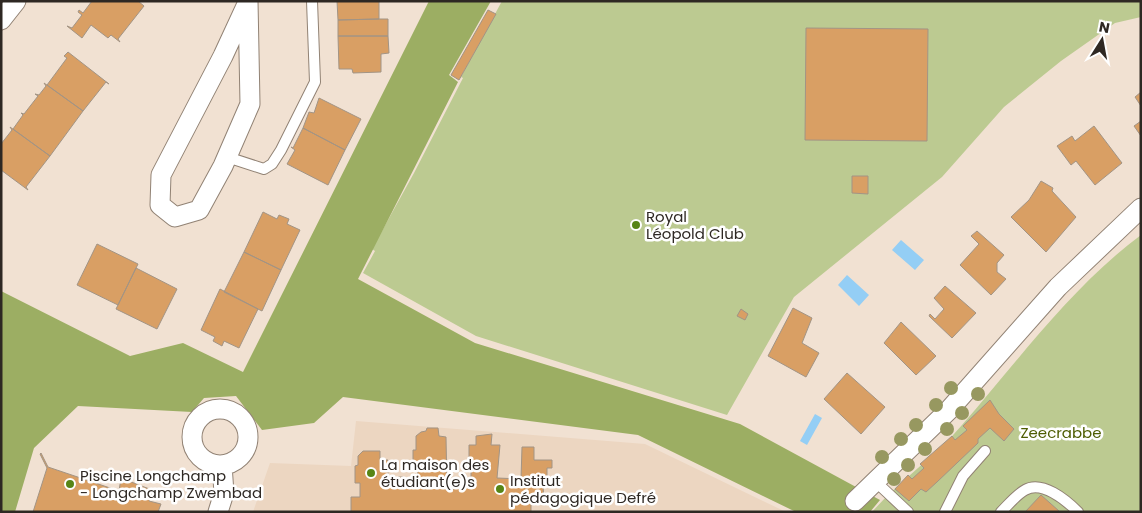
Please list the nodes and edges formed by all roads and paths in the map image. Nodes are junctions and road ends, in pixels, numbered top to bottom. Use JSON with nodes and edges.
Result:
{"nodes":[{"id":1,"x":16,"y":1,"type":"edge"},
{"id":2,"x":312,"y":1,"type":"edge"},
{"id":3,"x":248,"y":2,"type":"edge"},
{"id":4,"x":1,"y":20,"type":"edge"},
{"id":5,"x":227,"y":157,"type":"junction"},
{"id":6,"x":1141,"y":208,"type":"edge"},
{"id":7,"x":985,"y":451,"type":"dead end"},
{"id":8,"x":222,"y":465,"type":"dead end"},
{"id":9,"x":876,"y":481,"type":"junction"},
{"id":10,"x":855,"y":501,"type":"dead end"},
{"id":11,"x":218,"y":512,"type":"edge"},
{"id":12,"x":908,"y":512,"type":"edge"},
{"id":13,"x":944,"y":512,"type":"edge"},
{"id":14,"x":1001,"y":512,"type":"edge"},
{"id":15,"x":1078,"y":512,"type":"edge"}],
"edges":[{"from":1,"to":4,"type":"street"},
{"from":2,"to":5,"type":"lane"},
{"from":3,"to":5,"type":"street"},
{"from":3,"to":5,"type":"street"},
{"from":6,"to":9,"type":"street"},
{"from":7,"to":13,"type":"lane"},
{"from":8,"to":11,"type":"street"},
{"from":9,"to":10,"type":"street"},
{"from":9,"to":12,"type":"lane"},
{"from":14,"to":15,"type":"lane"}]}
